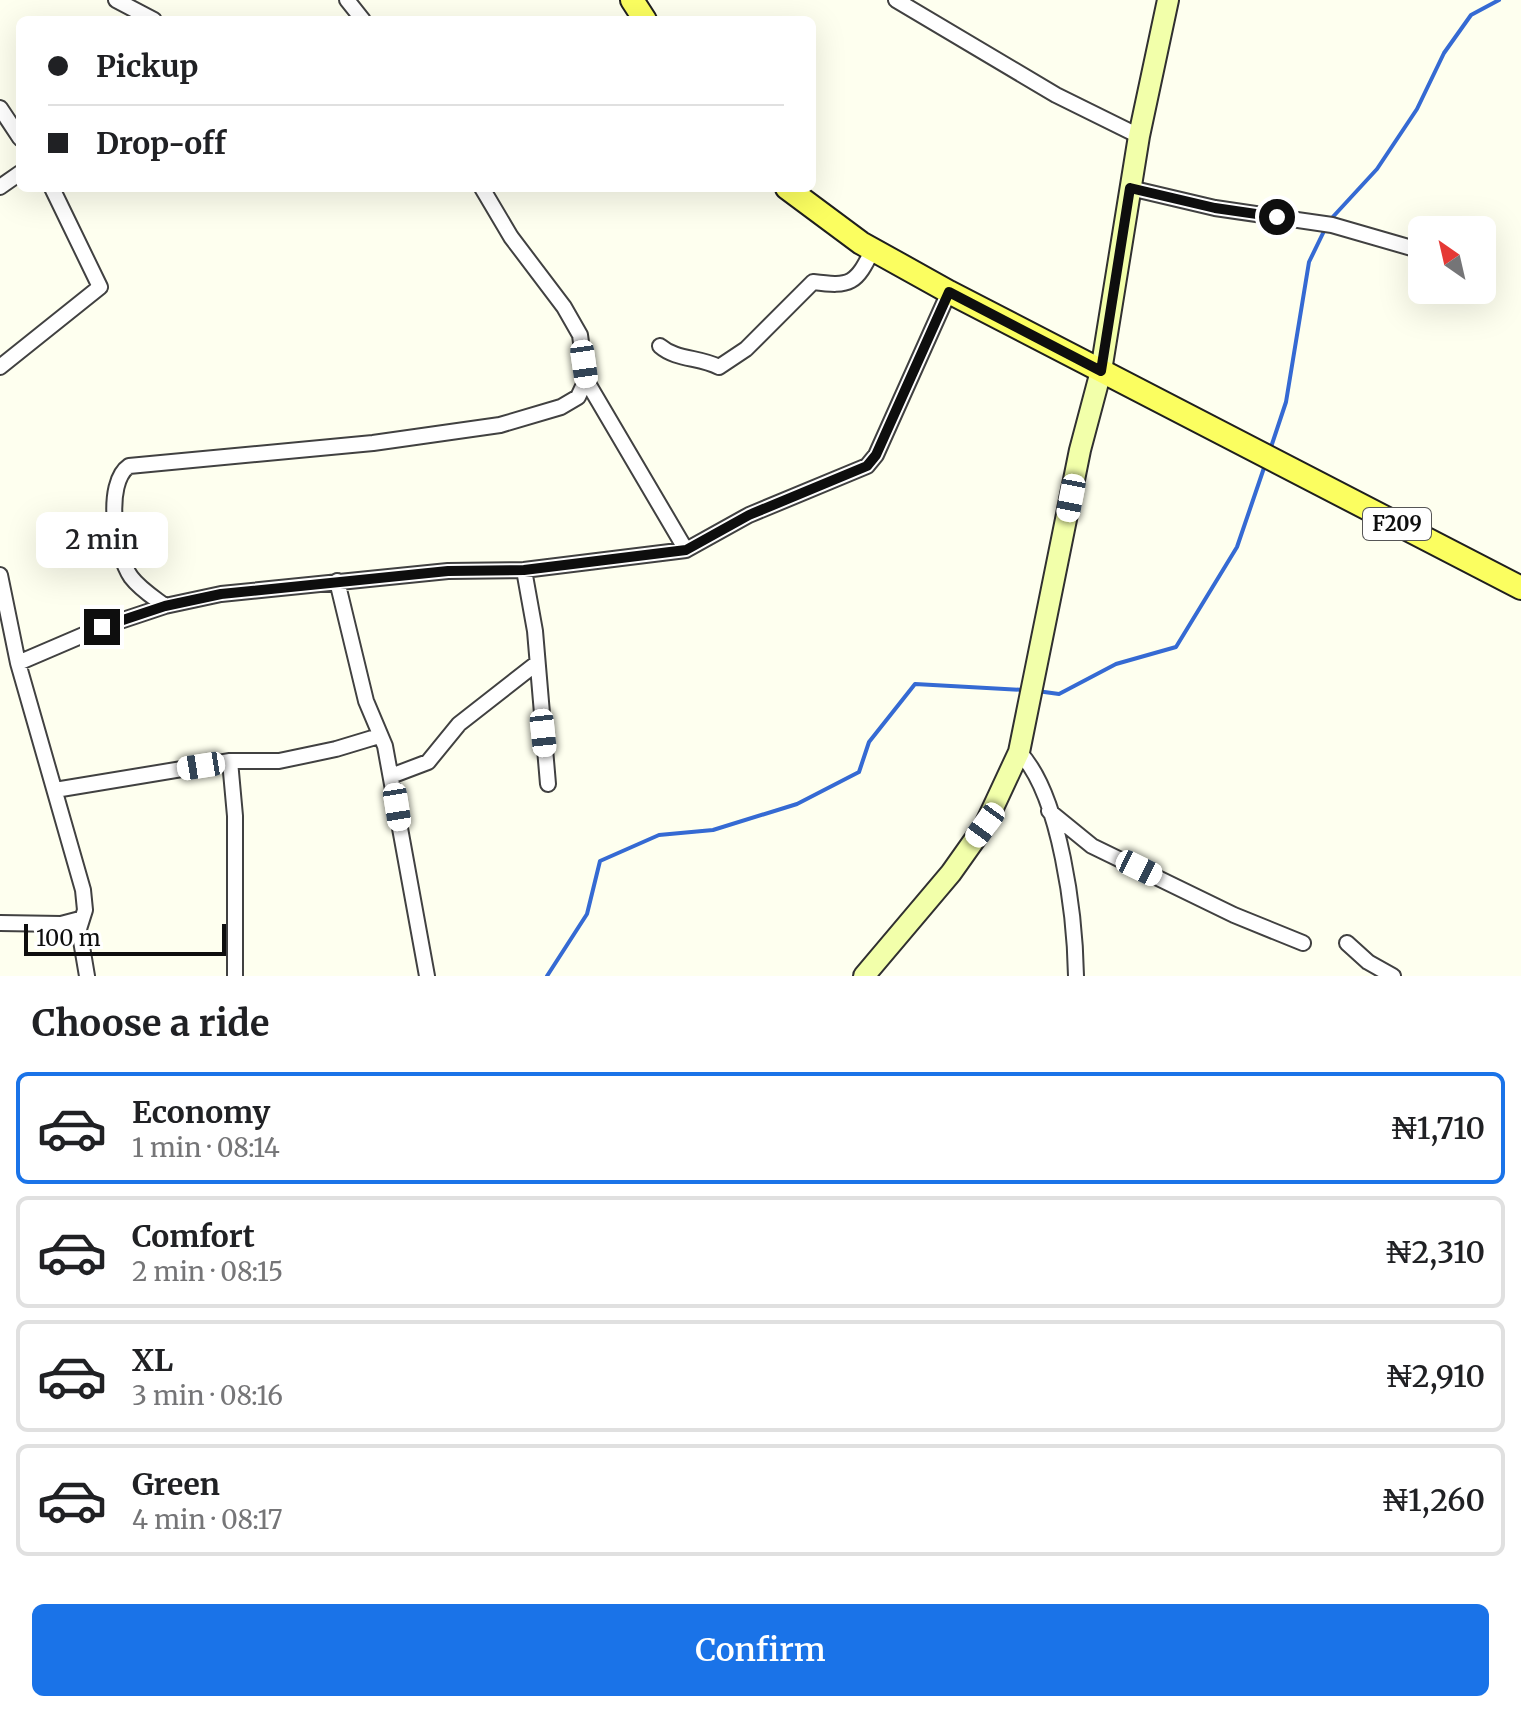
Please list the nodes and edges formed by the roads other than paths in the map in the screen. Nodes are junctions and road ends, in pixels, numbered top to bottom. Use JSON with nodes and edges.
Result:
{"nodes":[{"id":1,"x":116,"y":0,"type":"edge"},
{"id":2,"x":347,"y":0,"type":"edge"},
{"id":3,"x":896,"y":0,"type":"edge"},
{"id":4,"x":1168,"y":0,"type":"edge"},
{"id":5,"x":146,"y":16,"type":"edge"},
{"id":6,"x":360,"y":16,"type":"edge"},
{"id":7,"x":0,"y":108,"type":"edge"},
{"id":8,"x":16,"y":132,"type":"edge"},
{"id":9,"x":1139,"y":136,"type":"junction"},
{"id":10,"x":1130,"y":188,"type":"junction"},
{"id":11,"x":54,"y":192,"type":"edge"},
{"id":12,"x":484,"y":192,"type":"edge"},
{"id":13,"x":793,"y":192,"type":"edge"},
{"id":14,"x":1408,"y":247,"type":"edge"},
{"id":15,"x":873,"y":249,"type":"junction"},
{"id":16,"x":949,"y":292,"type":"junction"},
{"id":17,"x":660,"y":346,"type":"dead end"},
{"id":18,"x":0,"y":367,"type":"edge"},
{"id":19,"x":1101,"y":371,"type":"junction"},
{"id":20,"x":586,"y":380,"type":"junction"},
{"id":21,"x":686,"y":550,"type":"junction"},
{"id":22,"x":524,"y":570,"type":"junction"},
{"id":23,"x":0,"y":575,"type":"edge"},
{"id":24,"x":337,"y":581,"type":"junction"},
{"id":25,"x":1521,"y":588,"type":"edge"},
{"id":26,"x":165,"y":606,"type":"junction"},
{"id":27,"x":18,"y":663,"type":"junction"},
{"id":28,"x":537,"y":663,"type":"junction"},
{"id":29,"x":379,"y":736,"type":"junction"},
{"id":30,"x":1019,"y":752,"type":"junction"},
{"id":31,"x":230,"y":761,"type":"junction"},
{"id":32,"x":391,"y":776,"type":"junction"},
{"id":33,"x":548,"y":784,"type":"dead end"},
{"id":34,"x":55,"y":790,"type":"junction"},
{"id":35,"x":1049,"y":811,"type":"junction"},
{"id":36,"x":80,"y":919,"type":"junction"},
{"id":37,"x":0,"y":923,"type":"edge"},
{"id":38,"x":1303,"y":943,"type":"dead end"},
{"id":39,"x":1347,"y":943,"type":"dead end"},
{"id":40,"x":87,"y":976,"type":"edge"},
{"id":41,"x":235,"y":976,"type":"edge"},
{"id":42,"x":427,"y":976,"type":"edge"},
{"id":43,"x":864,"y":976,"type":"edge"},
{"id":44,"x":1076,"y":976,"type":"edge"},
{"id":45,"x":1393,"y":976,"type":"edge"}],
"edges":[{"from":1,"to":5,"type":"street"},
{"from":2,"to":6,"type":"street"},
{"from":3,"to":9,"type":"street"},
{"from":4,"to":9,"type":"main road"},
{"from":7,"to":8,"type":"street"},
{"from":9,"to":10,"type":"main road"},
{"from":10,"to":14,"type":"street"},
{"from":10,"to":19,"type":"main road"},
{"from":11,"to":18,"type":"street"},
{"from":12,"to":20,"type":"street"},
{"from":13,"to":15,"type":"main road","number":"F209"},
{"from":15,"to":16,"type":"main road","number":"F209"},
{"from":15,"to":17,"type":"street"},
{"from":16,"to":19,"type":"main road","number":"F209"},
{"from":16,"to":21,"type":"street"},
{"from":19,"to":25,"type":"main road","number":"F209"},
{"from":19,"to":30,"type":"main road"},
{"from":20,"to":21,"type":"street"},
{"from":20,"to":26,"type":"street"},
{"from":21,"to":22,"type":"street"},
{"from":22,"to":24,"type":"street"},
{"from":22,"to":28,"type":"street"},
{"from":23,"to":27,"type":"street"},
{"from":24,"to":26,"type":"street"},
{"from":24,"to":29,"type":"street"},
{"from":26,"to":27,"type":"street"},
{"from":27,"to":34,"type":"street"},
{"from":28,"to":32,"type":"street"},
{"from":28,"to":33,"type":"street"},
{"from":29,"to":31,"type":"street"},
{"from":29,"to":32,"type":"street"},
{"from":30,"to":35,"type":"street"},
{"from":30,"to":43,"type":"main road"},
{"from":31,"to":34,"type":"street"},
{"from":31,"to":41,"type":"street"},
{"from":32,"to":42,"type":"street"},
{"from":34,"to":36,"type":"street"},
{"from":35,"to":38,"type":"street"},
{"from":35,"to":44,"type":"street"},
{"from":36,"to":37,"type":"street"},
{"from":36,"to":40,"type":"street"},
{"from":39,"to":45,"type":"street"}]}
